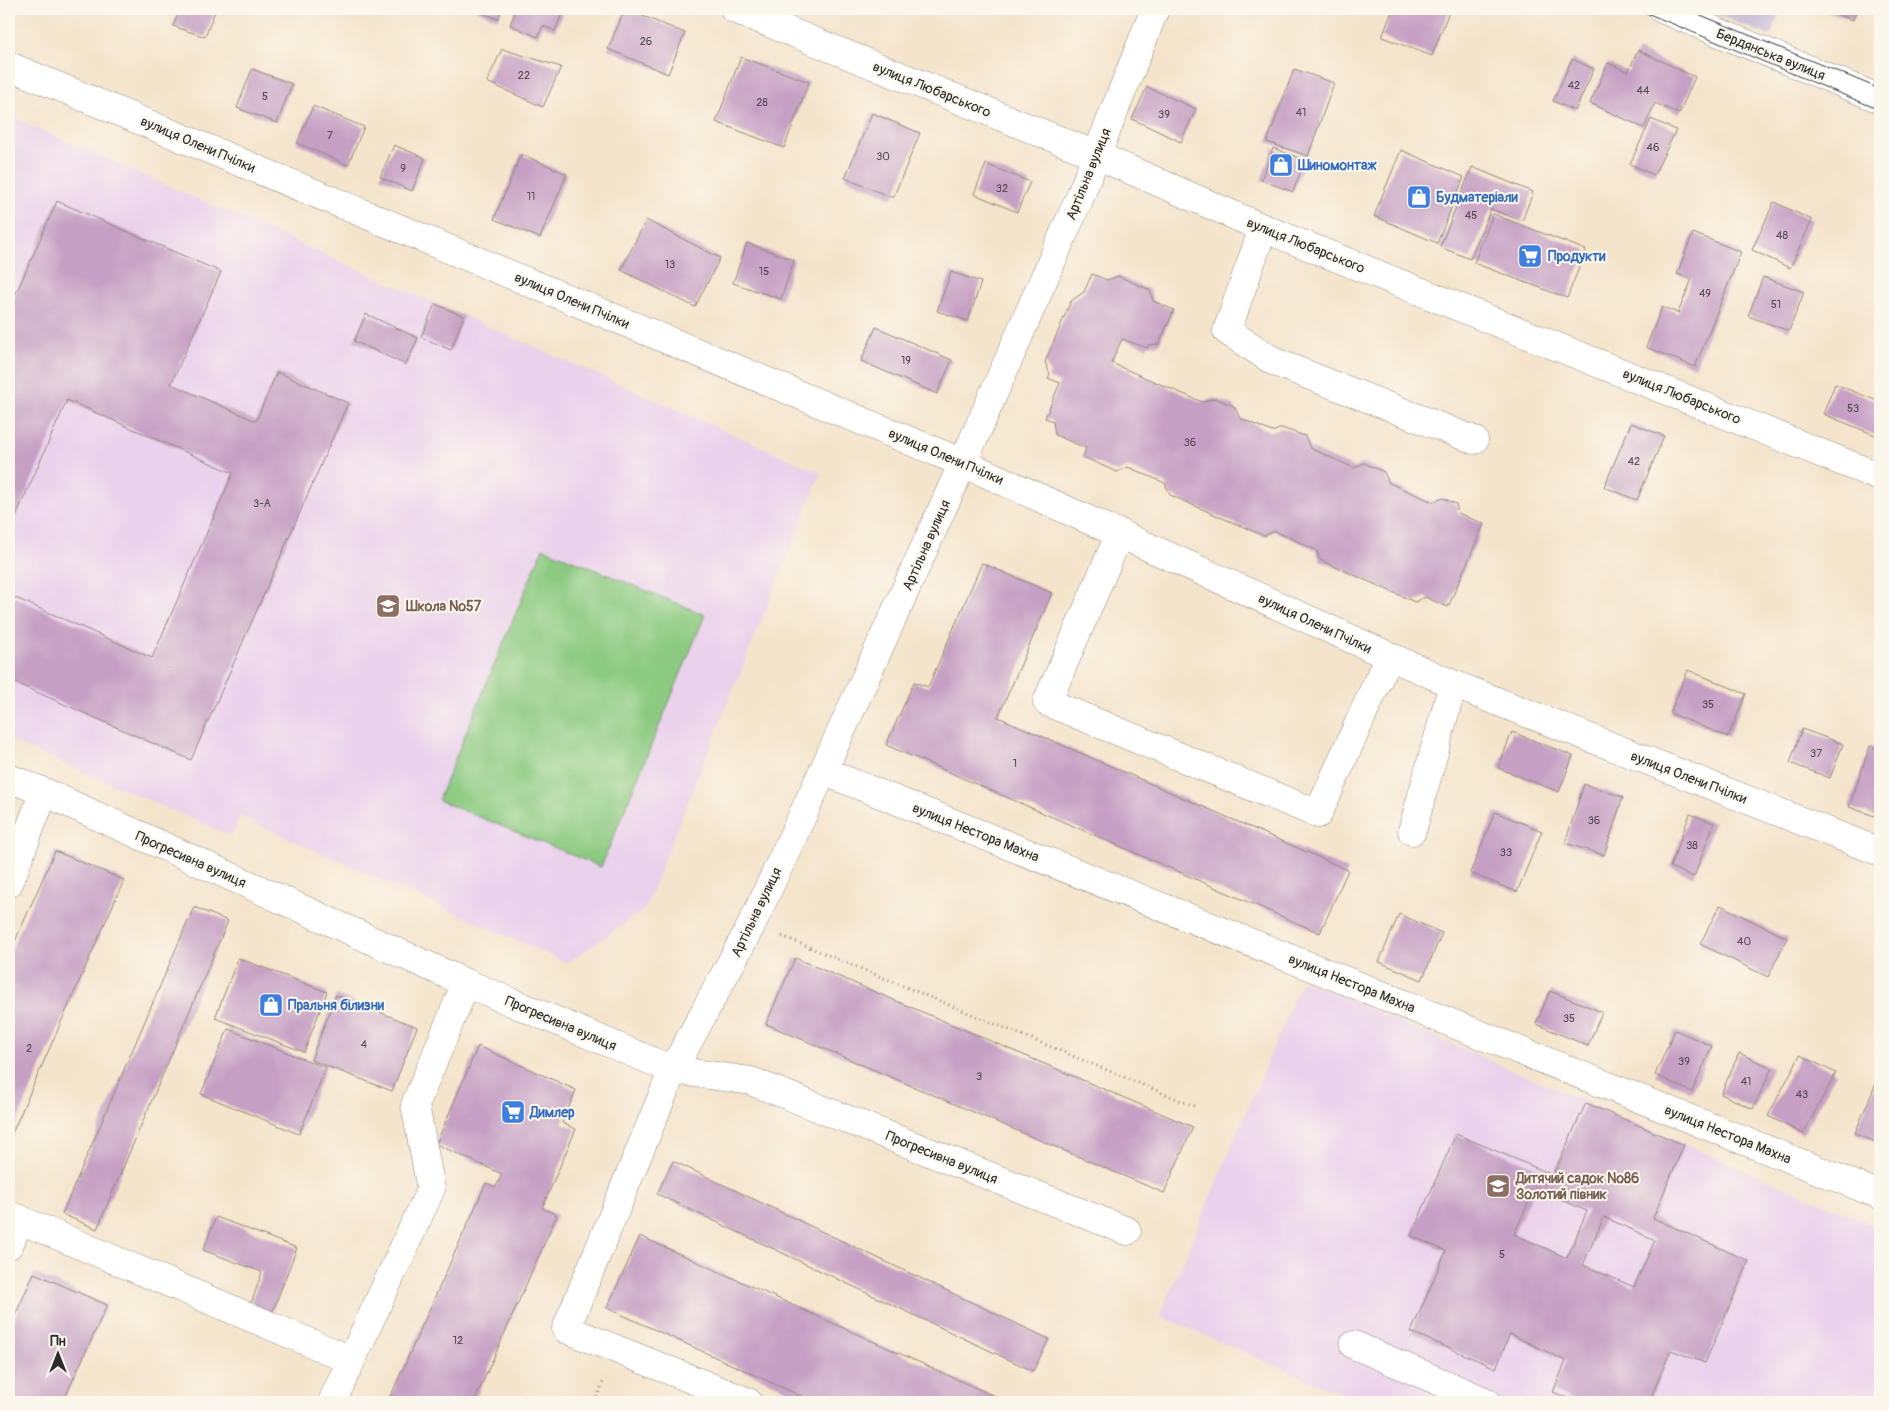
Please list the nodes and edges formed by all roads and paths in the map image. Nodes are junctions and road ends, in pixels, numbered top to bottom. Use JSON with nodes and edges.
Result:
{"nodes":[{"id":1,"x":734,"y":9,"type":"edge"},
{"id":2,"x":1154,"y":9,"type":"edge"},
{"id":3,"x":1662,"y":9,"type":"edge"},
{"id":4,"x":9,"y":66,"type":"edge"},
{"id":5,"x":1880,"y":99,"type":"edge"},
{"id":6,"x":1096,"y":155,"type":"junction"},
{"id":7,"x":1263,"y":228,"type":"junction"},
{"id":8,"x":1474,"y":440,"type":"dead end"},
{"id":9,"x":964,"y":463,"type":"junction"},
{"id":10,"x":1880,"y":477,"type":"edge"},
{"id":11,"x":1120,"y":533,"type":"junction"},
{"id":12,"x":1389,"y":656,"type":"junction"},
{"id":13,"x":1453,"y":684,"type":"junction"},
{"id":14,"x":824,"y":771,"type":"junction"},
{"id":15,"x":9,"y":778,"type":"edge"},
{"id":16,"x":44,"y":792,"type":"junction"},
{"id":17,"x":1412,"y":831,"type":"dead end"},
{"id":18,"x":1880,"y":852,"type":"edge"},
{"id":19,"x":9,"y":883,"type":"edge"},
{"id":20,"x":752,"y":924,"type":"junction"},
{"id":21,"x":466,"y":984,"type":"junction"},
{"id":22,"x":673,"y":1070,"type":"junction"},
{"id":23,"x":1194,"y":1106,"type":"dead end"},
{"id":24,"x":1880,"y":1195,"type":"edge"},
{"id":25,"x":14,"y":1217,"type":"edge"},
{"id":26,"x":1127,"y":1231,"type":"dead end"},
{"id":27,"x":9,"y":1245,"type":"edge"},
{"id":28,"x":1354,"y":1345,"type":"dead end"},
{"id":29,"x":351,"y":1360,"type":"junction"},
{"id":30,"x":332,"y":1402,"type":"edge"},
{"id":31,"x":748,"y":1402,"type":"edge"},
{"id":32,"x":1487,"y":1402,"type":"edge"}],
"edges":[{"from":1,"to":6,"type":"street","name":"вулиця Любарського"},
{"from":2,"to":6,"type":"street","name":"Артільна вулиця"},
{"from":3,"to":5,"type":"street","name":"Бердянська вулиця"},
{"from":4,"to":9,"type":"street","name":"вулиця Олени Пчілки"},
{"from":6,"to":7,"type":"street","name":"вулиця Любарського"},
{"from":6,"to":9,"type":"street","name":"Артільна вулиця"},
{"from":7,"to":8,"type":"street"},
{"from":7,"to":10,"type":"street","name":"вулиця Любарського"},
{"from":9,"to":11,"type":"street","name":"вулиця Олени Пчілки"},
{"from":9,"to":14,"type":"street","name":"Артільна вулиця"},
{"from":11,"to":12,"type":"street","name":"вулиця Олени Пчілки"},
{"from":11,"to":12,"type":"street"},
{"from":12,"to":13,"type":"street","name":"вулиця Олени Пчілки"},
{"from":13,"to":17,"type":"street"},
{"from":13,"to":18,"type":"street","name":"вулиця Олени Пчілки"},
{"from":14,"to":20,"type":"street","name":"Артільна вулиця"},
{"from":14,"to":24,"type":"street","name":"вулиця Нестора Махна"},
{"from":15,"to":16,"type":"street","name":"Прогресивна вулиця"},
{"from":16,"to":19,"type":"street"},
{"from":16,"to":21,"type":"street","name":"Прогресивна вулиця"},
{"from":20,"to":22,"type":"street","name":"Артільна вулиця"},
{"from":20,"to":23,"type":"path"},
{"from":21,"to":22,"type":"street","name":"Прогресивна вулиця"},
{"from":21,"to":29,"type":"street"},
{"from":22,"to":26,"type":"street","name":"Прогресивна вулиця"},
{"from":22,"to":31,"type":"street","name":"Артільна вулиця"},
{"from":25,"to":27,"type":"street"},
{"from":25,"to":29,"type":"street"},
{"from":28,"to":32,"type":"street"},
{"from":29,"to":30,"type":"street"}]}
